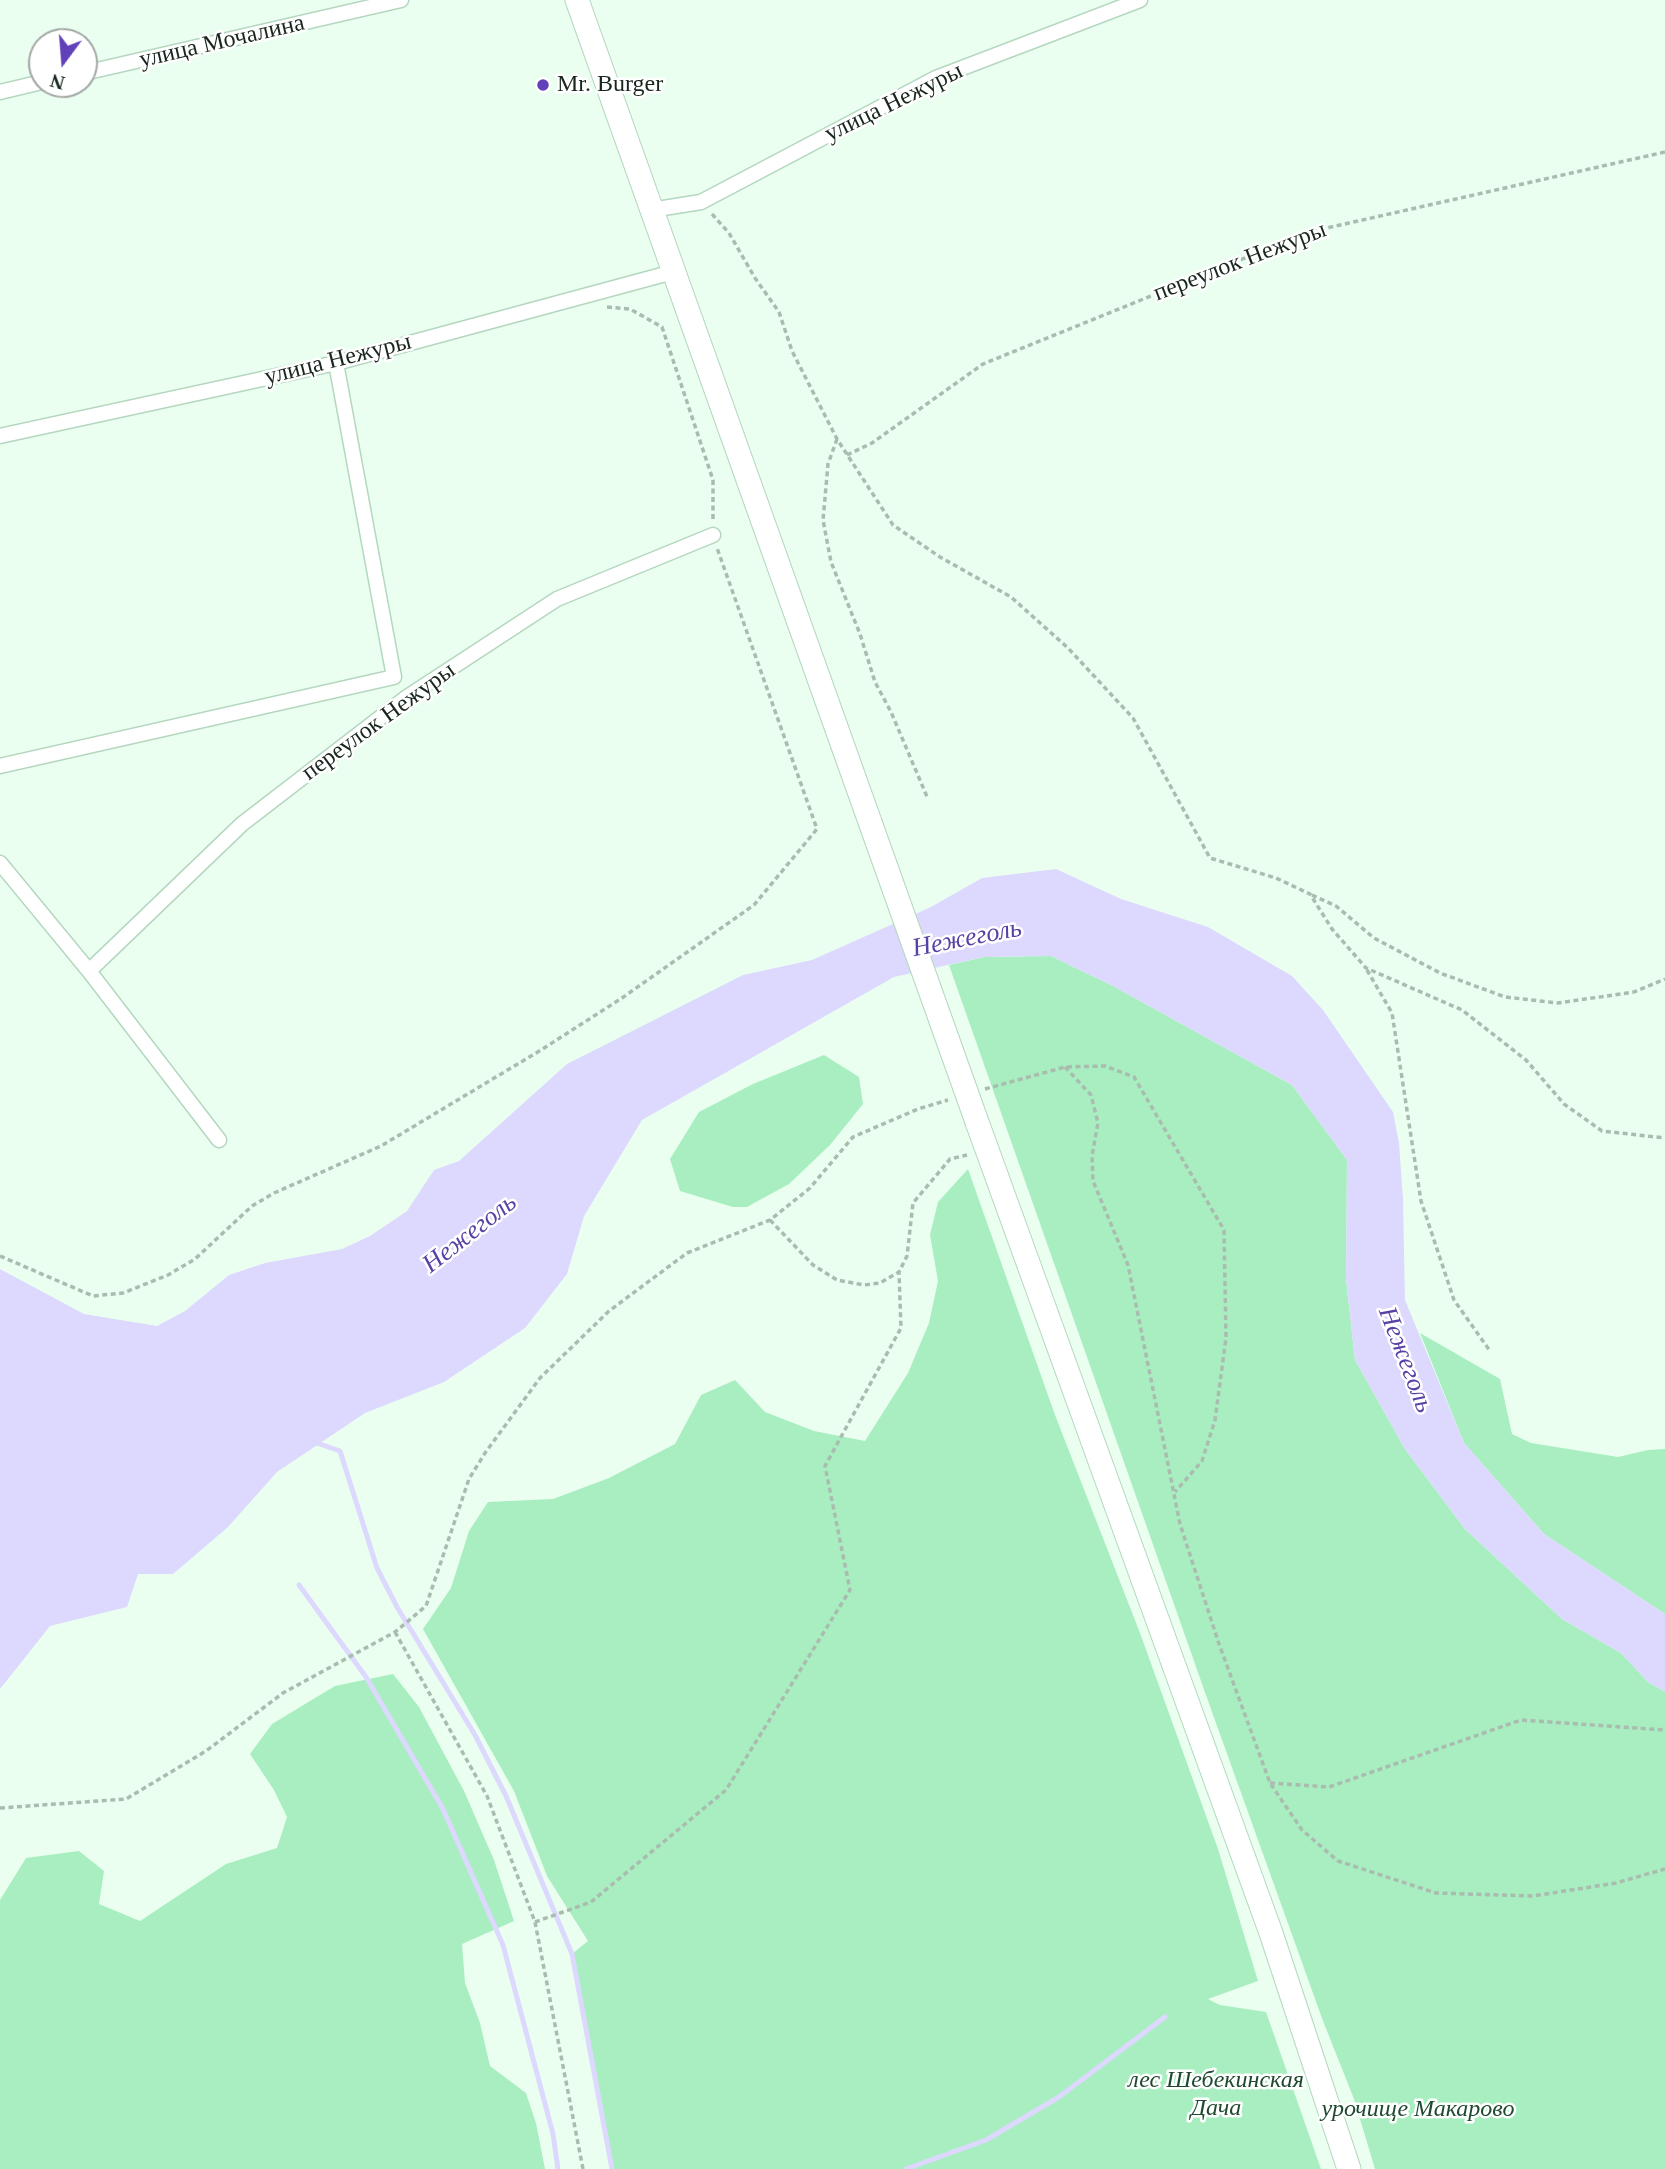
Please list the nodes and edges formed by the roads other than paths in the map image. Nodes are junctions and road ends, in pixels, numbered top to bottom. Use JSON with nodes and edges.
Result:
{"nodes":[{"id":1,"x":401,"y":0,"type":"edge"},
{"id":2,"x":577,"y":0,"type":"edge"},
{"id":3,"x":1140,"y":0,"type":"edge"},
{"id":4,"x":98,"y":70,"type":"edge"},
{"id":5,"x":28,"y":85,"type":"edge"},
{"id":6,"x":0,"y":92,"type":"edge"},
{"id":7,"x":652,"y":210,"type":"junction"},
{"id":8,"x":673,"y":272,"type":"junction"},
{"id":9,"x":336,"y":363,"type":"junction"},
{"id":10,"x":0,"y":436,"type":"edge"},
{"id":11,"x":713,"y":535,"type":"road end"},
{"id":12,"x":394,"y":677,"type":"junction"},
{"id":13,"x":407,"y":697,"type":"junction"},
{"id":14,"x":0,"y":766,"type":"edge"},
{"id":15,"x":0,"y":863,"type":"edge"},
{"id":16,"x":89,"y":971,"type":"junction"},
{"id":17,"x":219,"y":1140,"type":"dead end"},
{"id":18,"x":1349,"y":2169,"type":"edge"}],
"edges":[{"from":1,"to":4,"type":"street","name":"улица Мочалина"},
{"from":2,"to":7,"type":"main road"},
{"from":3,"to":7,"type":"street","name":"улица Нежуры"},
{"from":5,"to":6,"type":"street"},
{"from":7,"to":8,"type":"main road"},
{"from":8,"to":9,"type":"street","name":"улица Нежуры"},
{"from":8,"to":18,"type":"main road","bridge":true},
{"from":9,"to":10,"type":"street","name":"улица Нежуры"},
{"from":9,"to":12,"type":"street","name":"переулок Нежуры"},
{"from":11,"to":13,"type":"street","name":"переулок Нежуры"},
{"from":12,"to":13,"type":"street"},
{"from":12,"to":14,"type":"street","name":"переулок Нежуры"},
{"from":13,"to":16,"type":"street","name":"переулок Нежуры"},
{"from":15,"to":16,"type":"street"},
{"from":16,"to":17,"type":"street"}]}
